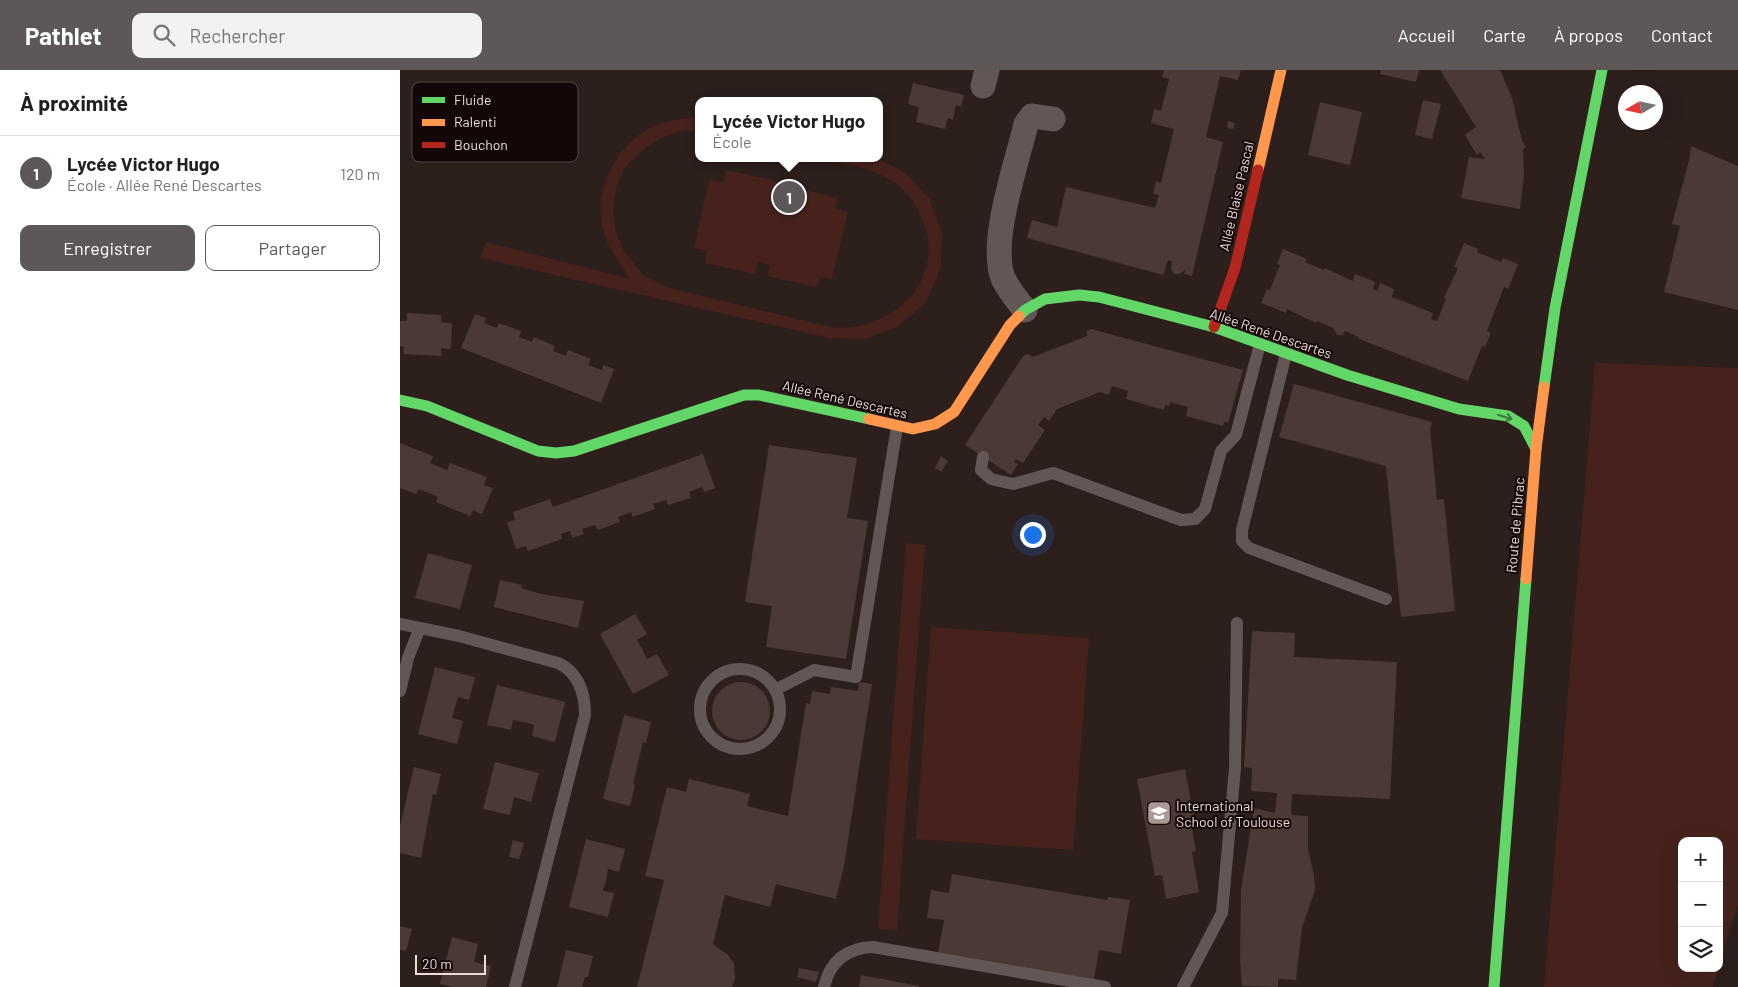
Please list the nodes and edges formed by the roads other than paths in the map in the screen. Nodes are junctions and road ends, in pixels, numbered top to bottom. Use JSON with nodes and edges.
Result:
{"nodes":[{"id":1,"x":1281,"y":70,"type":"edge"},
{"id":2,"x":1602,"y":70,"type":"edge"},
{"id":3,"x":1053,"y":119,"type":"dead end"},
{"id":4,"x":1025,"y":310,"type":"junction"},
{"id":5,"x":1214,"y":327,"type":"junction"},
{"id":6,"x":1260,"y":344,"type":"junction"},
{"id":7,"x":1286,"y":354,"type":"junction"},
{"id":8,"x":400,"y":400,"type":"edge"},
{"id":9,"x":897,"y":427,"type":"junction"},
{"id":10,"x":1536,"y":449,"type":"junction"},
{"id":11,"x":983,"y":457,"type":"dead end"},
{"id":12,"x":1386,"y":599,"type":"dead end"},
{"id":13,"x":1237,"y":623,"type":"dead end"},
{"id":14,"x":400,"y":624,"type":"edge"},
{"id":15,"x":419,"y":630,"type":"junction"},
{"id":16,"x":400,"y":690,"type":"edge"},
{"id":17,"x":775,"y":690,"type":"junction"},
{"id":18,"x":515,"y":987,"type":"edge"},
{"id":19,"x":824,"y":987,"type":"edge"},
{"id":20,"x":1104,"y":987,"type":"edge"},
{"id":21,"x":1183,"y":987,"type":"edge"},
{"id":22,"x":1494,"y":987,"type":"edge"}],
"edges":[{"from":1,"to":5,"type":"street","name":"Allée Blaise Pascal"},
{"from":2,"to":10,"type":"street","name":"Route de Pibrac"},
{"from":3,"to":4,"type":"street"},
{"from":4,"to":5,"type":"street","name":"Allée René Descartes"},
{"from":4,"to":9,"type":"street","name":"Allée René Descartes"},
{"from":5,"to":6,"type":"street","name":"Allée René Descartes"},
{"from":6,"to":7,"type":"street","name":"Allée René Descartes"},
{"from":6,"to":11,"type":"lane"},
{"from":7,"to":10,"type":"street","name":"Allée René Descartes","one_way":true},
{"from":7,"to":12,"type":"lane"},
{"from":8,"to":9,"type":"street","name":"Allée René Descartes"},
{"from":9,"to":17,"type":"lane"},
{"from":10,"to":22,"type":"street","name":"Route de Pibrac"},
{"from":13,"to":21,"type":"lane"},
{"from":14,"to":15,"type":"lane"},
{"from":15,"to":16,"type":"lane"},
{"from":15,"to":18,"type":"lane"},
{"from":17,"to":17,"type":"lane"},
{"from":19,"to":20,"type":"lane"}]}
